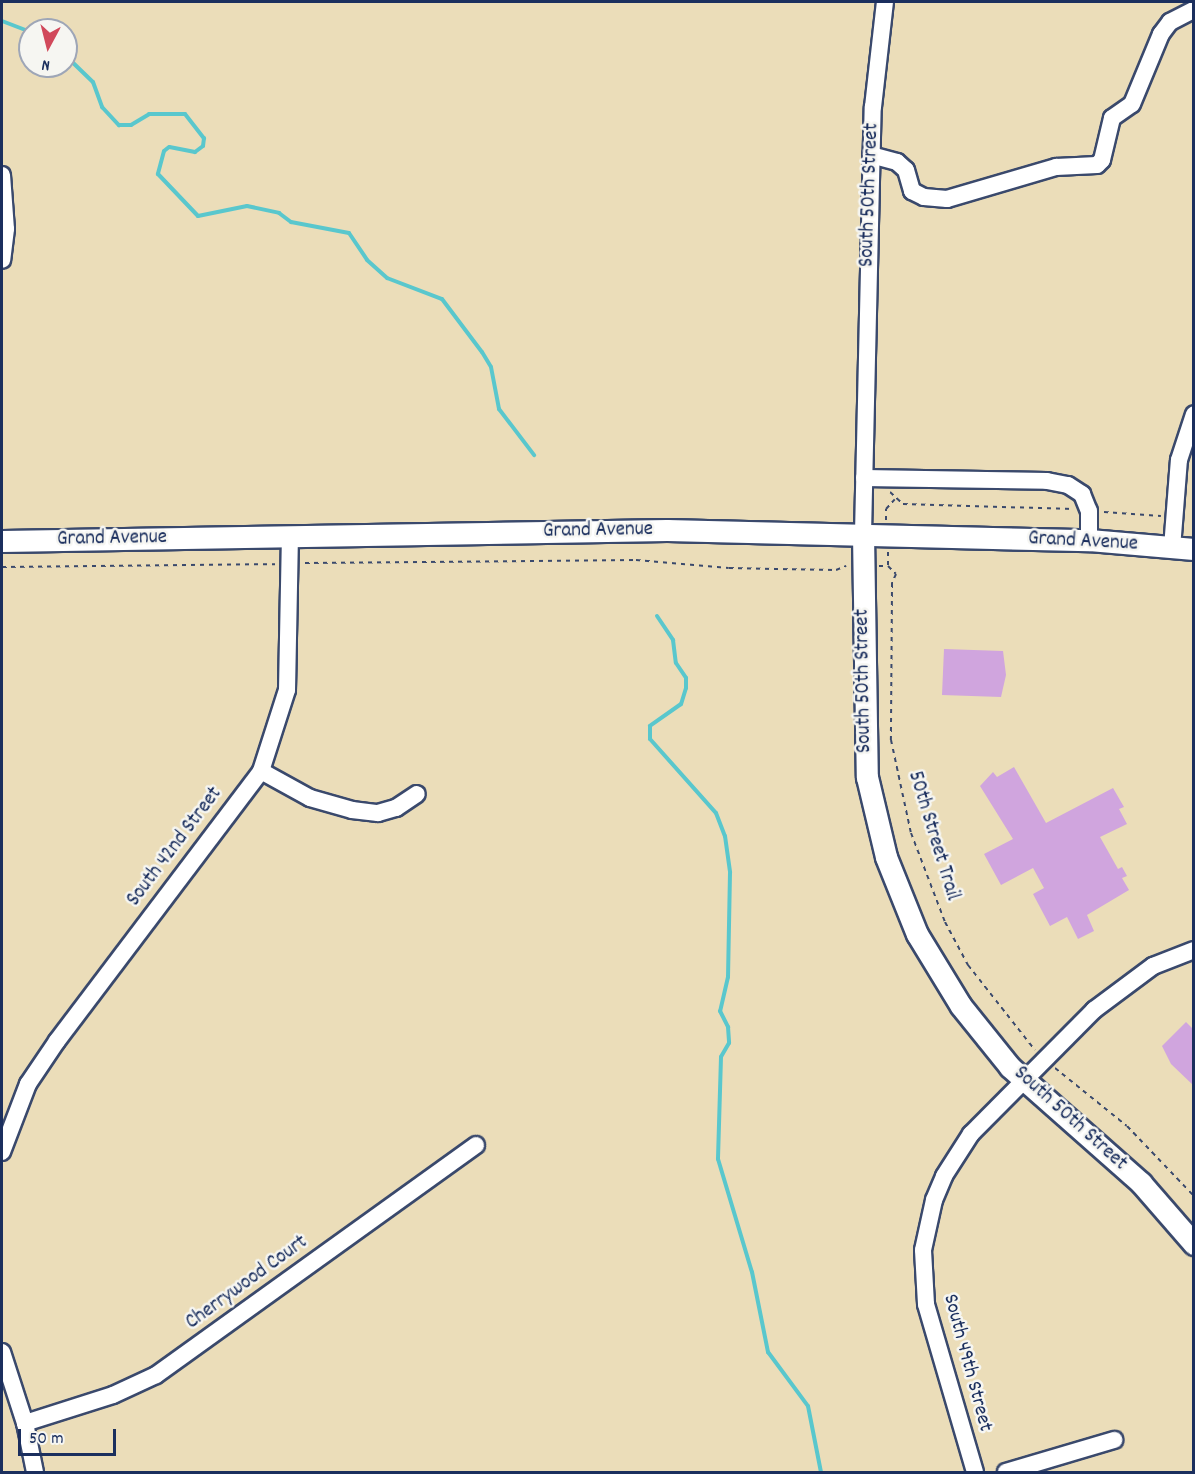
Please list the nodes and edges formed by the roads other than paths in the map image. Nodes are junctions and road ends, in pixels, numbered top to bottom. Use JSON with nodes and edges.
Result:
{"nodes":[{"id":1,"x":885,"y":2,"type":"edge"},
{"id":2,"x":1194,"y":10,"type":"edge"},
{"id":3,"x":871,"y":155,"type":"junction"},
{"id":4,"x":2,"y":175,"type":"edge"},
{"id":5,"x":2,"y":261,"type":"edge"},
{"id":6,"x":1194,"y":414,"type":"edge"},
{"id":7,"x":864,"y":478,"type":"junction"},
{"id":8,"x":863,"y":534,"type":"junction"},
{"id":9,"x":290,"y":537,"type":"junction"},
{"id":10,"x":1089,"y":540,"type":"junction"},
{"id":11,"x":2,"y":541,"type":"edge"},
{"id":12,"x":1172,"y":548,"type":"junction"},
{"id":13,"x":1194,"y":549,"type":"edge"},
{"id":14,"x":261,"y":771,"type":"junction"},
{"id":15,"x":417,"y":794,"type":"dead end"},
{"id":16,"x":1194,"y":950,"type":"edge"},
{"id":17,"x":1024,"y":1081,"type":"junction"},
{"id":18,"x":476,"y":1145,"type":"dead end"},
{"id":19,"x":2,"y":1152,"type":"edge"},
{"id":20,"x":1194,"y":1244,"type":"edge"},
{"id":21,"x":2,"y":1352,"type":"edge"},
{"id":22,"x":25,"y":1423,"type":"junction"},
{"id":23,"x":1114,"y":1440,"type":"dead end"},
{"id":24,"x":36,"y":1473,"type":"edge"},
{"id":25,"x":975,"y":1473,"type":"edge"},
{"id":26,"x":1006,"y":1473,"type":"edge"}],
"edges":[{"from":1,"to":3,"type":"street","name":"South 50th Street"},
{"from":2,"to":3,"type":"street"},
{"from":3,"to":7,"type":"street","name":"South 50th Street"},
{"from":4,"to":5,"type":"street"},
{"from":6,"to":12,"type":"street"},
{"from":7,"to":8,"type":"street","name":"South 50th Street"},
{"from":7,"to":10,"type":"street"},
{"from":8,"to":9,"type":"main road","name":"Grand Avenue"},
{"from":8,"to":10,"type":"main road","name":"Grand Avenue"},
{"from":8,"to":17,"type":"main road","name":"South 50th Street"},
{"from":9,"to":11,"type":"main road","name":"Grand Avenue"},
{"from":9,"to":14,"type":"street","name":"South 42nd Street"},
{"from":10,"to":12,"type":"main road","name":"Grand Avenue"},
{"from":12,"to":13,"type":"main road","name":"Grand Avenue"},
{"from":14,"to":15,"type":"street"},
{"from":14,"to":19,"type":"street","name":"South 42nd Street"},
{"from":16,"to":17,"type":"street","name":"South 49th Street"},
{"from":17,"to":20,"type":"main road","name":"South 50th Street"},
{"from":17,"to":25,"type":"street","name":"South 49th Street"},
{"from":18,"to":22,"type":"street","name":"Cherrywood Court"},
{"from":21,"to":22,"type":"street"},
{"from":22,"to":24,"type":"street"},
{"from":23,"to":26,"type":"street"}]}
